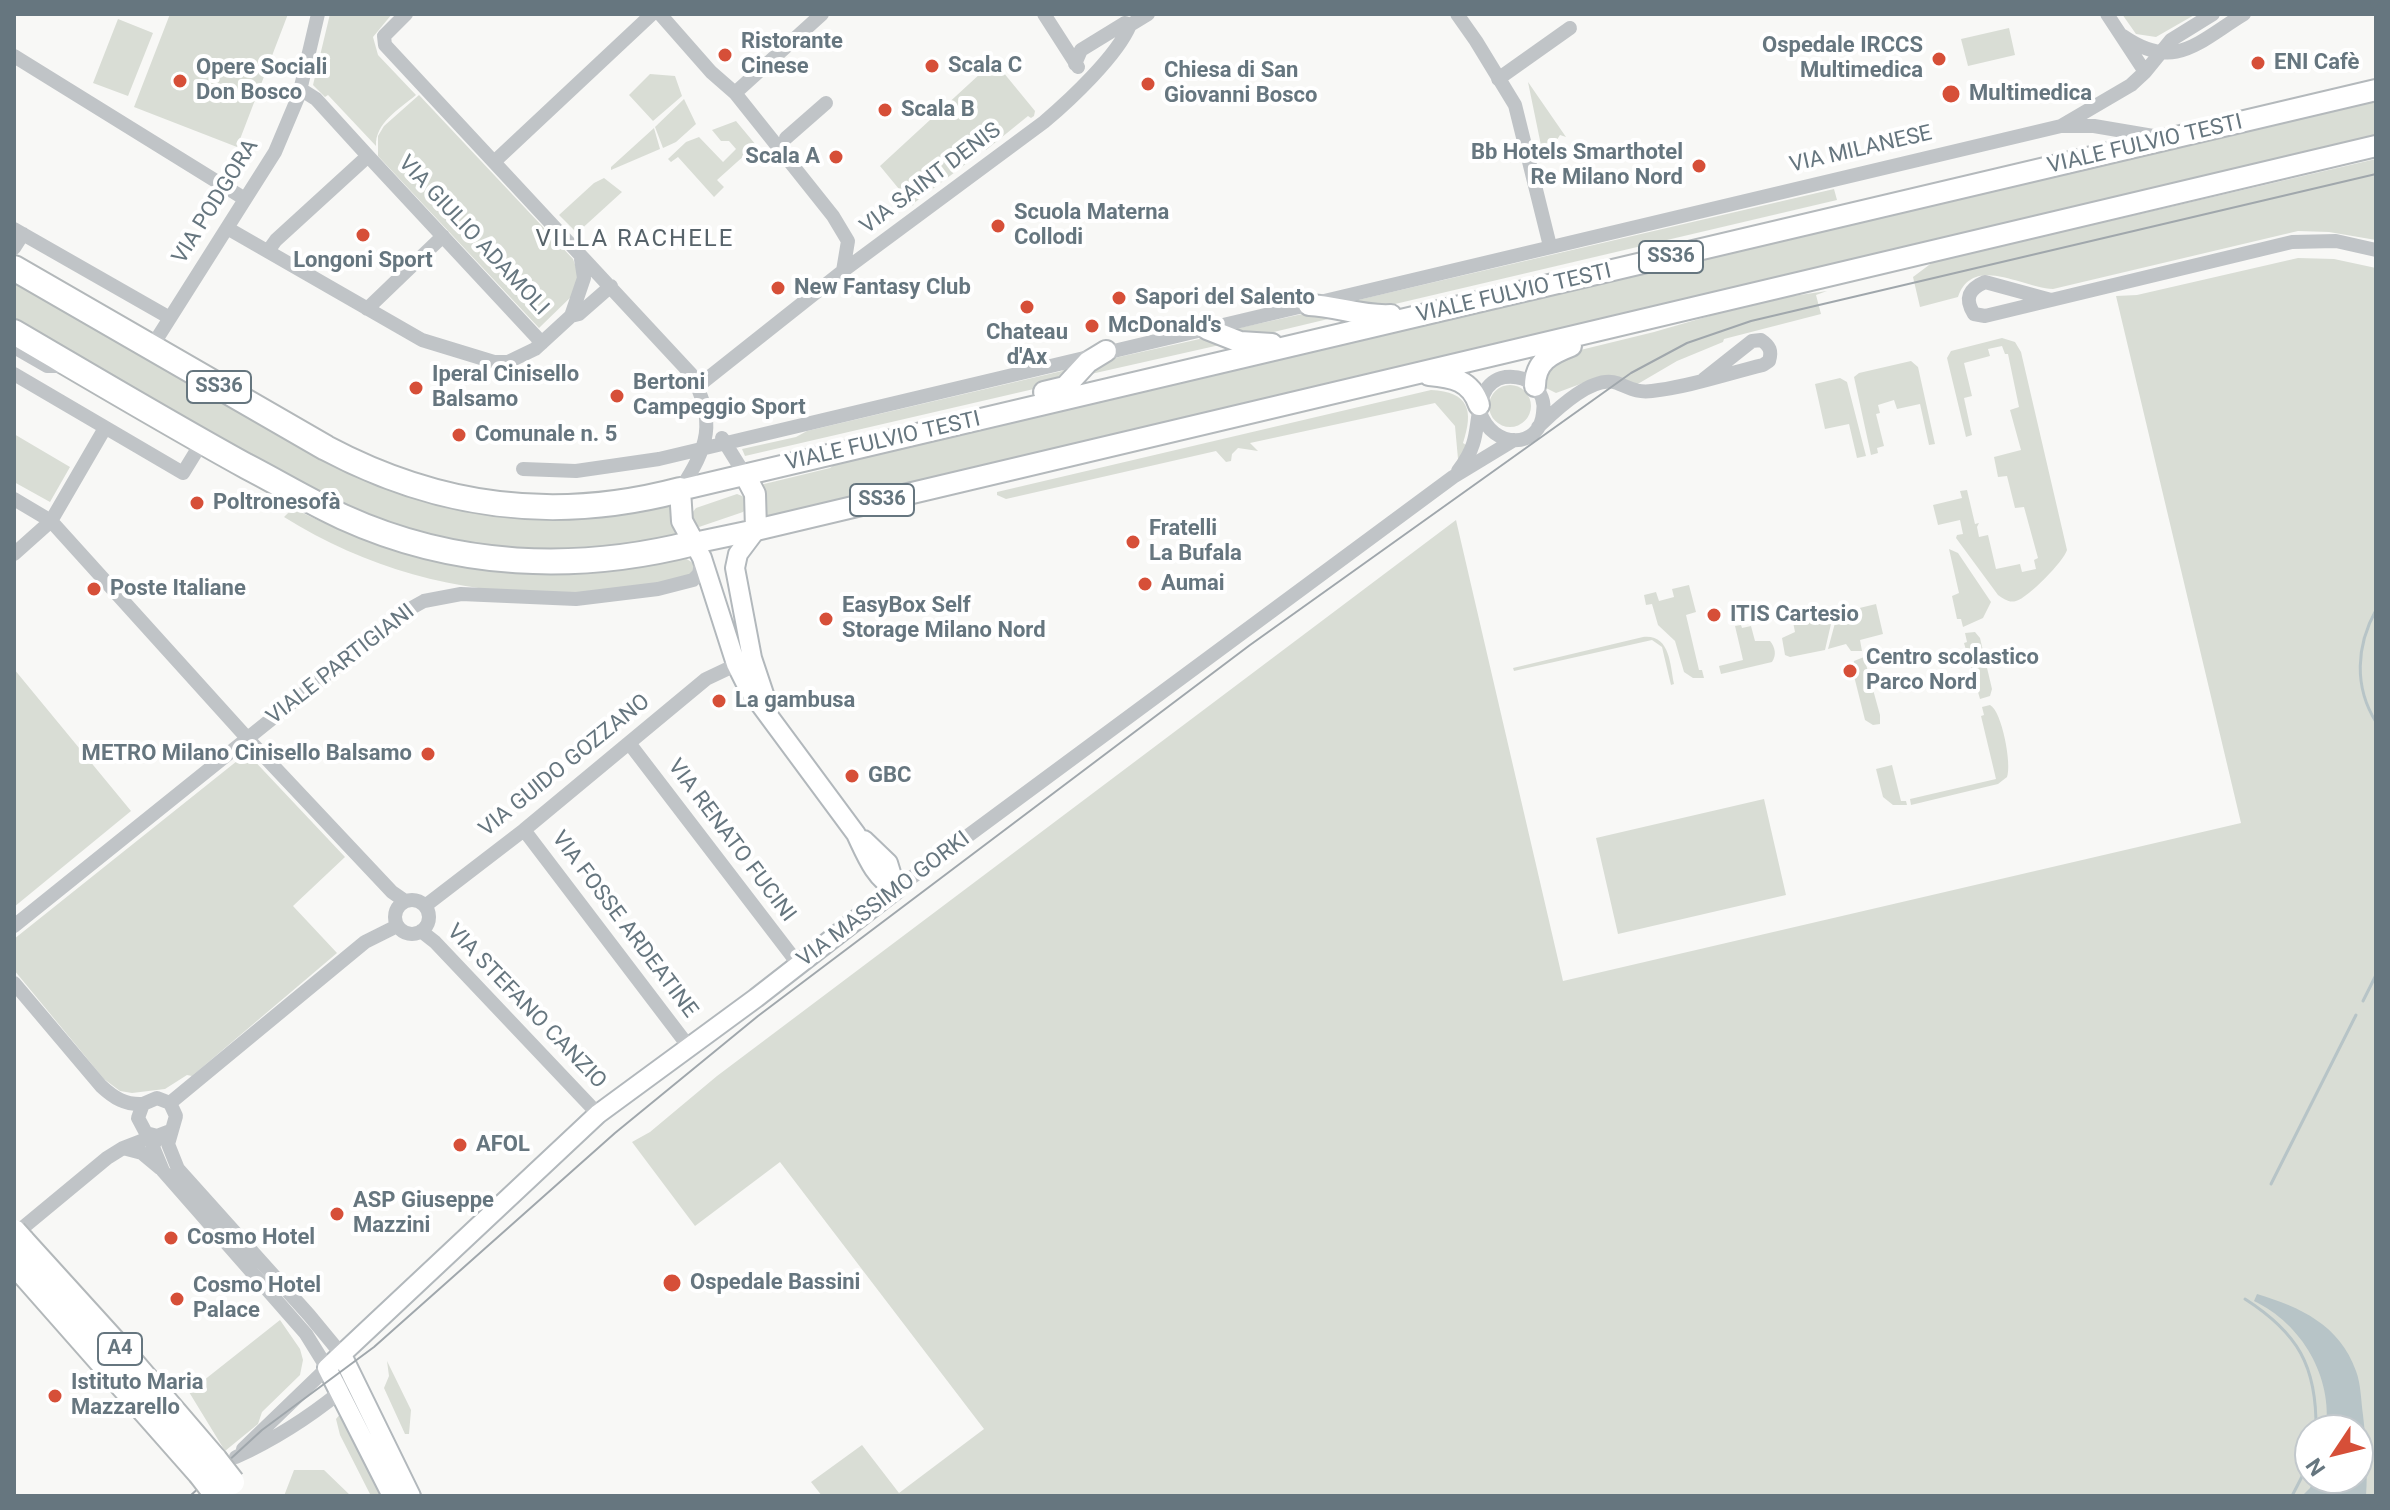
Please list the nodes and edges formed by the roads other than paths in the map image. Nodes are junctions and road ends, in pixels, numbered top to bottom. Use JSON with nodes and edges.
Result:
{"nodes":[{"id":1,"x":318,"y":14,"type":"edge"},
{"id":2,"x":406,"y":14,"type":"edge"},
{"id":3,"x":652,"y":14,"type":"edge"},
{"id":4,"x":660,"y":14,"type":"edge"},
{"id":5,"x":822,"y":14,"type":"edge"},
{"id":6,"x":1044,"y":14,"type":"edge"},
{"id":7,"x":1148,"y":14,"type":"edge"},
{"id":8,"x":1457,"y":14,"type":"edge"},
{"id":9,"x":2107,"y":14,"type":"edge"},
{"id":10,"x":2213,"y":14,"type":"edge"},
{"id":11,"x":2244,"y":14,"type":"edge"},
{"id":12,"x":1130,"y":25,"type":"junction"},
{"id":13,"x":1570,"y":28,"type":"dead end"},
{"id":14,"x":2123,"y":36,"type":"junction"},
{"id":15,"x":2161,"y":54,"type":"junction"},
{"id":16,"x":14,"y":56,"type":"edge"},
{"id":17,"x":1075,"y":64,"type":"junction"},
{"id":18,"x":1095,"y":72,"type":"junction"},
{"id":19,"x":2145,"y":72,"type":"junction"},
{"id":20,"x":1500,"y":82,"type":"junction"},
{"id":21,"x":2376,"y":90,"type":"edge"},
{"id":22,"x":735,"y":93,"type":"junction"},
{"id":23,"x":299,"y":95,"type":"junction"},
{"id":24,"x":826,"y":103,"type":"dead end"},
{"id":25,"x":2061,"y":126,"type":"junction"},
{"id":26,"x":786,"y":138,"type":"dead end"},
{"id":27,"x":2171,"y":139,"type":"junction"},
{"id":28,"x":2376,"y":146,"type":"edge"},
{"id":29,"x":368,"y":156,"type":"junction"},
{"id":30,"x":494,"y":162,"type":"junction"},
{"id":31,"x":245,"y":199,"type":"junction"},
{"id":32,"x":227,"y":228,"type":"junction"},
{"id":33,"x":18,"y":231,"type":"edge"},
{"id":34,"x":443,"y":236,"type":"junction"},
{"id":35,"x":1550,"y":246,"type":"junction"},
{"id":36,"x":14,"y":248,"type":"edge"},
{"id":37,"x":2376,"y":250,"type":"edge"},
{"id":38,"x":268,"y":251,"type":"junction"},
{"id":39,"x":580,"y":255,"type":"junction"},
{"id":40,"x":14,"y":268,"type":"edge"},
{"id":41,"x":843,"y":271,"type":"junction"},
{"id":42,"x":598,"y":276,"type":"junction"},
{"id":43,"x":611,"y":286,"type":"junction"},
{"id":44,"x":580,"y":296,"type":"junction"},
{"id":45,"x":2051,"y":300,"type":"junction"},
{"id":46,"x":1309,"y":305,"type":"junction"},
{"id":47,"x":367,"y":309,"type":"junction"},
{"id":48,"x":1435,"y":312,"type":"junction"},
{"id":49,"x":1675,"y":313,"type":"junction"},
{"id":50,"x":571,"y":316,"type":"junction"},
{"id":51,"x":170,"y":318,"type":"junction"},
{"id":52,"x":1207,"y":329,"type":"junction"},
{"id":53,"x":14,"y":332,"type":"edge"},
{"id":54,"x":1308,"y":342,"type":"junction"},
{"id":55,"x":542,"y":343,"type":"junction"},
{"id":56,"x":14,"y":347,"type":"edge"},
{"id":57,"x":151,"y":348,"type":"junction"},
{"id":58,"x":1106,"y":351,"type":"junction"},
{"id":59,"x":73,"y":366,"type":"junction"},
{"id":60,"x":14,"y":374,"type":"edge"},
{"id":61,"x":1417,"y":374,"type":"junction"},
{"id":62,"x":1704,"y":379,"type":"junction"},
{"id":63,"x":698,"y":386,"type":"junction"},
{"id":64,"x":1537,"y":389,"type":"junction"},
{"id":65,"x":1571,"y":398,"type":"junction"},
{"id":66,"x":1480,"y":408,"type":"junction"},
{"id":67,"x":967,"y":423,"type":"junction"},
{"id":68,"x":708,"y":426,"type":"junction"},
{"id":69,"x":1538,"y":427,"type":"junction"},
{"id":70,"x":105,"y":428,"type":"junction"},
{"id":71,"x":1514,"y":440,"type":"junction"},
{"id":72,"x":202,"y":442,"type":"junction"},
{"id":73,"x":727,"y":442,"type":"junction"},
{"id":74,"x":703,"y":448,"type":"junction"},
{"id":75,"x":523,"y":469,"type":"dead end"},
{"id":76,"x":745,"y":475,"type":"junction"},
{"id":77,"x":1453,"y":477,"type":"junction"},
{"id":78,"x":680,"y":490,"type":"junction"},
{"id":79,"x":14,"y":499,"type":"edge"},
{"id":80,"x":51,"y":521,"type":"junction"},
{"id":81,"x":756,"y":530,"type":"junction"},
{"id":82,"x":698,"y":550,"type":"junction"},
{"id":83,"x":14,"y":554,"type":"edge"},
{"id":84,"x":744,"y":661,"type":"junction"},
{"id":85,"x":248,"y":739,"type":"junction"},
{"id":86,"x":629,"y":743,"type":"junction"},
{"id":87,"x":524,"y":830,"type":"junction"},
{"id":88,"x":896,"y":889,"type":"junction"},
{"id":89,"x":405,"y":901,"type":"junction"},
{"id":90,"x":425,"y":906,"type":"junction"},
{"id":91,"x":14,"y":926,"type":"edge"},
{"id":92,"x":397,"y":926,"type":"junction"},
{"id":93,"x":421,"y":931,"type":"junction"},
{"id":94,"x":799,"y":965,"type":"junction"},
{"id":95,"x":14,"y":983,"type":"edge"},
{"id":96,"x":689,"y":1047,"type":"junction"},
{"id":97,"x":170,"y":1103,"type":"junction"},
{"id":98,"x":143,"y":1104,"type":"junction"},
{"id":99,"x":598,"y":1114,"type":"junction"},
{"id":100,"x":161,"y":1134,"type":"junction"},
{"id":101,"x":123,"y":1148,"type":"junction"},
{"id":102,"x":163,"y":1171,"type":"junction"},
{"id":103,"x":16,"y":1243,"type":"edge"},
{"id":104,"x":342,"y":1355,"type":"junction"},
{"id":105,"x":327,"y":1368,"type":"junction"},
{"id":106,"x":340,"y":1392,"type":"junction"},
{"id":107,"x":219,"y":1482,"type":"edge"},
{"id":108,"x":392,"y":1496,"type":"edge"},
{"id":109,"x":411,"y":1496,"type":"edge"}],
"edges":[{"from":1,"to":23,"type":"street","name":"VIA PODGORA"},
{"from":2,"to":30,"type":"street"},
{"from":3,"to":30,"type":"street"},
{"from":4,"to":22,"type":"street"},
{"from":5,"to":22,"type":"street"},
{"from":6,"to":17,"type":"street"},
{"from":7,"to":12,"type":"street"},
{"from":8,"to":20,"type":"street"},
{"from":9,"to":14,"type":"street"},
{"from":10,"to":15,"type":"street","name":"VIA MILANESE"},
{"from":11,"to":15,"type":"street"},
{"from":12,"to":17,"type":"street"},
{"from":12,"to":18,"type":"street","name":"VIA SAINT DENIS"},
{"from":13,"to":20,"type":"street"},
{"from":14,"to":15,"type":"street"},
{"from":14,"to":19,"type":"street"},
{"from":15,"to":19,"type":"street","name":"VIA MILANESE"},
{"from":16,"to":31,"type":"street"},
{"from":17,"to":18,"type":"street"},
{"from":18,"to":41,"type":"street","name":"VIA SAINT DENIS"},
{"from":19,"to":25,"type":"street","name":"VIA MILANESE"},
{"from":20,"to":35,"type":"street"},
{"from":21,"to":27,"type":"main road","name":"VIALE FULVIO TESTI","number":"SS36"},
{"from":22,"to":41,"type":"street"},
{"from":23,"to":29,"type":"street"},
{"from":23,"to":31,"type":"street","name":"VIA PODGORA"},
{"from":24,"to":26,"type":"street"},
{"from":25,"to":27,"type":"street"},
{"from":25,"to":35,"type":"street","name":"VIA MILANESE"},
{"from":27,"to":48,"type":"main road","name":"VIALE FULVIO TESTI","number":"SS36"},
{"from":28,"to":49,"type":"main road","number":"SS36"},
{"from":29,"to":34,"type":"street","name":"VIA GIULIO ADAMOLI"},
{"from":29,"to":38,"type":"street","name":"VIA GIULIO ADAMOLI"},
{"from":30,"to":39,"type":"street"},
{"from":31,"to":32,"type":"street","name":"VIA PODGORA"},
{"from":32,"to":38,"type":"street"},
{"from":32,"to":51,"type":"street","name":"VIA PODGORA"},
{"from":33,"to":36,"type":"street"},
{"from":33,"to":51,"type":"street"},
{"from":34,"to":47,"type":"street"},
{"from":34,"to":55,"type":"street","name":"VIA GIULIO ADAMOLI"},
{"from":35,"to":46,"type":"street","name":"VIALE FULVIO TESTI"},
{"from":37,"to":45,"type":"street"},
{"from":38,"to":47,"type":"street"},
{"from":39,"to":42,"type":"street"},
{"from":39,"to":44,"type":"street"},
{"from":40,"to":57,"type":"highway","name":"VIALE FULVIO TESTI","number":"SS36"},
{"from":41,"to":63,"type":"street"},
{"from":42,"to":43,"type":"street"},
{"from":42,"to":44,"type":"street"},
{"from":43,"to":50,"type":"street"},
{"from":43,"to":63,"type":"street"},
{"from":44,"to":50,"type":"street"},
{"from":45,"to":45,"type":"street"},
{"from":46,"to":48,"type":"main road"},
{"from":46,"to":52,"type":"street","name":"VIALE FULVIO TESTI"},
{"from":47,"to":55,"type":"street"},
{"from":48,"to":54,"type":"main road","name":"VIALE FULVIO TESTI","number":"SS36"},
{"from":49,"to":61,"type":"main road","number":"SS36"},
{"from":49,"to":64,"type":"main road"},
{"from":50,"to":55,"type":"street"},
{"from":51,"to":57,"type":"street"},
{"from":52,"to":54,"type":"main road"},
{"from":52,"to":58,"type":"street","name":"VIALE FULVIO TESTI"},
{"from":53,"to":59,"type":"highway","number":"SS36"},
{"from":54,"to":67,"type":"main road","name":"VIALE FULVIO TESTI","number":"SS36"},
{"from":56,"to":59,"type":"street"},
{"from":57,"to":78,"type":"highway","name":"VIALE FULVIO TESTI","number":"SS36"},
{"from":58,"to":67,"type":"main road"},
{"from":58,"to":73,"type":"street","name":"VIALE FULVIO TESTI"},
{"from":59,"to":72,"type":"highway","number":"SS36"},
{"from":60,"to":70,"type":"street"},
{"from":61,"to":66,"type":"main road"},
{"from":61,"to":81,"type":"main road","number":"SS36"},
{"from":62,"to":62,"type":"street"},
{"from":62,"to":65,"type":"street"},
{"from":63,"to":68,"type":"street"},
{"from":64,"to":65,"type":"street"},
{"from":64,"to":66,"type":"street"},
{"from":64,"to":69,"type":"street"},
{"from":65,"to":69,"type":"street"},
{"from":66,"to":71,"type":"street"},
{"from":66,"to":77,"type":"street","name":"VIA MASSIMO GORKI"},
{"from":67,"to":76,"type":"main road","name":"VIALE FULVIO TESTI","number":"SS36"},
{"from":68,"to":73,"type":"street"},
{"from":68,"to":74,"type":"street"},
{"from":69,"to":71,"type":"street"},
{"from":70,"to":72,"type":"street"},
{"from":70,"to":80,"type":"street"},
{"from":71,"to":77,"type":"street","name":"VIA MASSIMO GORKI"},
{"from":72,"to":82,"type":"highway","number":"SS36"},
{"from":73,"to":74,"type":"street","name":"VIALE FULVIO TESTI"},
{"from":73,"to":76,"type":"street"},
{"from":74,"to":75,"type":"street","name":"VIALE FULVIO TESTI"},
{"from":74,"to":78,"type":"street"},
{"from":76,"to":78,"type":"main road","name":"VIALE FULVIO TESTI","number":"SS36"},
{"from":76,"to":81,"type":"main road"},
{"from":77,"to":88,"type":"street","name":"VIA MASSIMO GORKI"},
{"from":78,"to":82,"type":"main road"},
{"from":79,"to":80,"type":"street"},
{"from":80,"to":83,"type":"street"},
{"from":80,"to":85,"type":"street"},
{"from":81,"to":82,"type":"main road","number":"SS36"},
{"from":81,"to":84,"type":"street"},
{"from":82,"to":84,"type":"street"},
{"from":82,"to":85,"type":"street","name":"VIALE PARTIGIANI"},
{"from":84,"to":86,"type":"street","name":"VIA GUIDO GOZZANO"},
{"from":84,"to":88,"type":"street"},
{"from":85,"to":89,"type":"street"},
{"from":85,"to":91,"type":"street","name":"VIALE PARTIGIANI"},
{"from":86,"to":87,"type":"street","name":"VIA GUIDO GOZZANO"},
{"from":86,"to":94,"type":"street","name":"VIA RENATO FUCINI"},
{"from":87,"to":90,"type":"street","name":"VIA GUIDO GOZZANO"},
{"from":87,"to":96,"type":"street","name":"VIA FOSSE ARDEATINE"},
{"from":88,"to":94,"type":"street","name":"VIA MASSIMO GORKI"},
{"from":89,"to":90,"type":"street"},
{"from":89,"to":92,"type":"street"},
{"from":90,"to":93,"type":"street"},
{"from":92,"to":93,"type":"street"},
{"from":92,"to":97,"type":"street"},
{"from":93,"to":99,"type":"street","name":"VIA STEFANO CANZIO"},
{"from":94,"to":96,"type":"street","name":"VIA MASSIMO GORKI"},
{"from":95,"to":98,"type":"street"},
{"from":96,"to":99,"type":"street","name":"VIA MASSIMO GORKI"},
{"from":97,"to":98,"type":"street"},
{"from":97,"to":100,"type":"street"},
{"from":98,"to":100,"type":"street"},
{"from":99,"to":104,"type":"street","name":"VIA MASSIMO GORKI"},
{"from":100,"to":101,"type":"street"},
{"from":100,"to":102,"type":"street"},
{"from":100,"to":104,"type":"street"},
{"from":101,"to":102,"type":"street"},
{"from":101,"to":103,"type":"street"},
{"from":102,"to":105,"type":"street"},
{"from":103,"to":107,"type":"highway","number":"A4"},
{"from":104,"to":105,"type":"street","name":"VIA MASSIMO GORKI"},
{"from":104,"to":106,"type":"street"},
{"from":104,"to":109,"type":"street"},
{"from":105,"to":106,"type":"street"},
{"from":105,"to":107,"type":"street","name":"VIA MASSIMO GORKI"},
{"from":106,"to":107,"type":"street"},
{"from":106,"to":108,"type":"street"}]}
